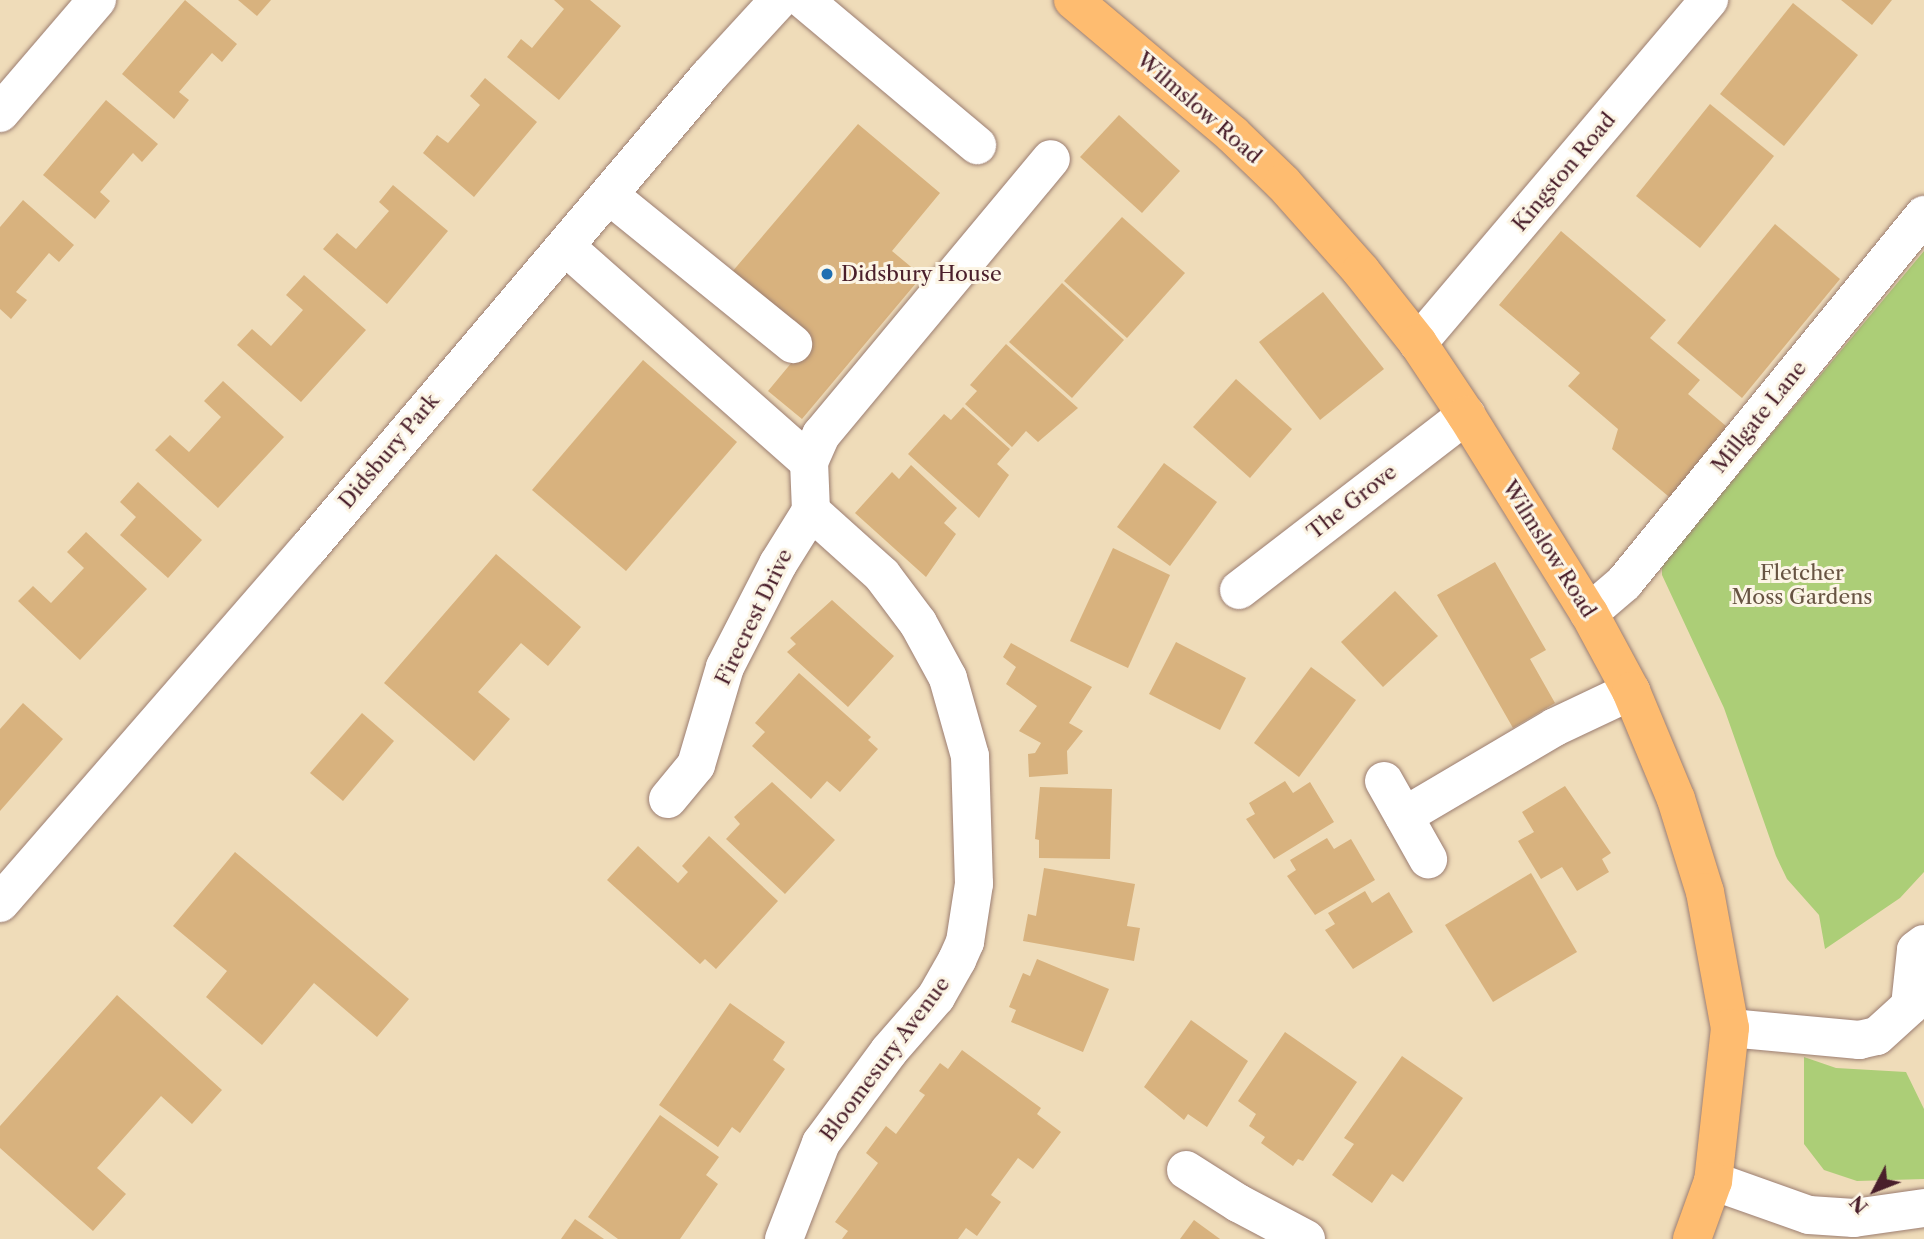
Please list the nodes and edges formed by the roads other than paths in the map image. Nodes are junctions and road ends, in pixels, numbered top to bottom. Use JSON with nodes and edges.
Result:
{"nodes":[{"id":1,"x":97,"y":0,"type":"edge"},
{"id":2,"x":779,"y":0,"type":"edge"},
{"id":3,"x":804,"y":0,"type":"edge"},
{"id":4,"x":1073,"y":0,"type":"edge"},
{"id":5,"x":1709,"y":0,"type":"edge"},
{"id":6,"x":0,"y":113,"type":"edge"},
{"id":7,"x":977,"y":145,"type":"dead end"},
{"id":8,"x":1051,"y":159,"type":"dead end"},
{"id":9,"x":609,"y":195,"type":"junction"},
{"id":10,"x":1924,"y":215,"type":"edge"},
{"id":11,"x":566,"y":247,"type":"junction"},
{"id":12,"x":1418,"y":343,"type":"junction"},
{"id":13,"x":793,"y":344,"type":"dead end"},
{"id":14,"x":1466,"y":415,"type":"junction"},
{"id":15,"x":809,"y":462,"type":"junction"},
{"id":16,"x":811,"y":511,"type":"junction"},
{"id":17,"x":1239,"y":590,"type":"dead end"},
{"id":18,"x":1589,"y":613,"type":"junction"},
{"id":19,"x":1631,"y":691,"type":"junction"},
{"id":20,"x":1384,"y":781,"type":"dead end"},
{"id":21,"x":668,"y":799,"type":"dead end"},
{"id":22,"x":1404,"y":816,"type":"junction"},
{"id":23,"x":1428,"y":859,"type":"dead end"},
{"id":24,"x":0,"y":903,"type":"edge"},
{"id":25,"x":1924,"y":944,"type":"edge"},
{"id":26,"x":1730,"y":1028,"type":"junction"},
{"id":27,"x":1186,"y":1170,"type":"dead end"},
{"id":28,"x":1713,"y":1181,"type":"junction"},
{"id":29,"x":1924,"y":1208,"type":"edge"},
{"id":30,"x":784,"y":1239,"type":"edge"},
{"id":31,"x":1306,"y":1239,"type":"edge"},
{"id":32,"x":1692,"y":1239,"type":"edge"}],
"edges":[{"from":1,"to":6,"type":"street"},
{"from":2,"to":9,"type":"street","name":"Didsbury Park"},
{"from":3,"to":7,"type":"street"},
{"from":4,"to":12,"type":"main road","name":"Wilmslow Road"},
{"from":5,"to":12,"type":"street","name":"Kingston Road"},
{"from":8,"to":15,"type":"street"},
{"from":9,"to":11,"type":"street","name":"Didsbury Park"},
{"from":9,"to":13,"type":"street"},
{"from":10,"to":18,"type":"street","name":"Millgate Lane"},
{"from":11,"to":15,"type":"street"},
{"from":11,"to":24,"type":"street","name":"Didsbury Park"},
{"from":12,"to":14,"type":"main road","name":"Wilmslow Road"},
{"from":14,"to":17,"type":"street","name":"The Grove"},
{"from":14,"to":18,"type":"main road","name":"Wilmslow Road"},
{"from":15,"to":16,"type":"street"},
{"from":16,"to":21,"type":"street","name":"Firecrest Drive"},
{"from":16,"to":30,"type":"street","name":"Bloomesury Avenue"},
{"from":18,"to":19,"type":"main road","name":"Wilmslow Road"},
{"from":19,"to":22,"type":"street"},
{"from":19,"to":26,"type":"main road","name":"Wilmslow Road"},
{"from":20,"to":22,"type":"street"},
{"from":22,"to":23,"type":"street"},
{"from":25,"to":26,"type":"street"},
{"from":26,"to":28,"type":"main road","name":"Wilmslow Road"},
{"from":27,"to":31,"type":"street"},
{"from":28,"to":29,"type":"street"},
{"from":28,"to":32,"type":"main road","name":"Wilmslow Road"}]}
